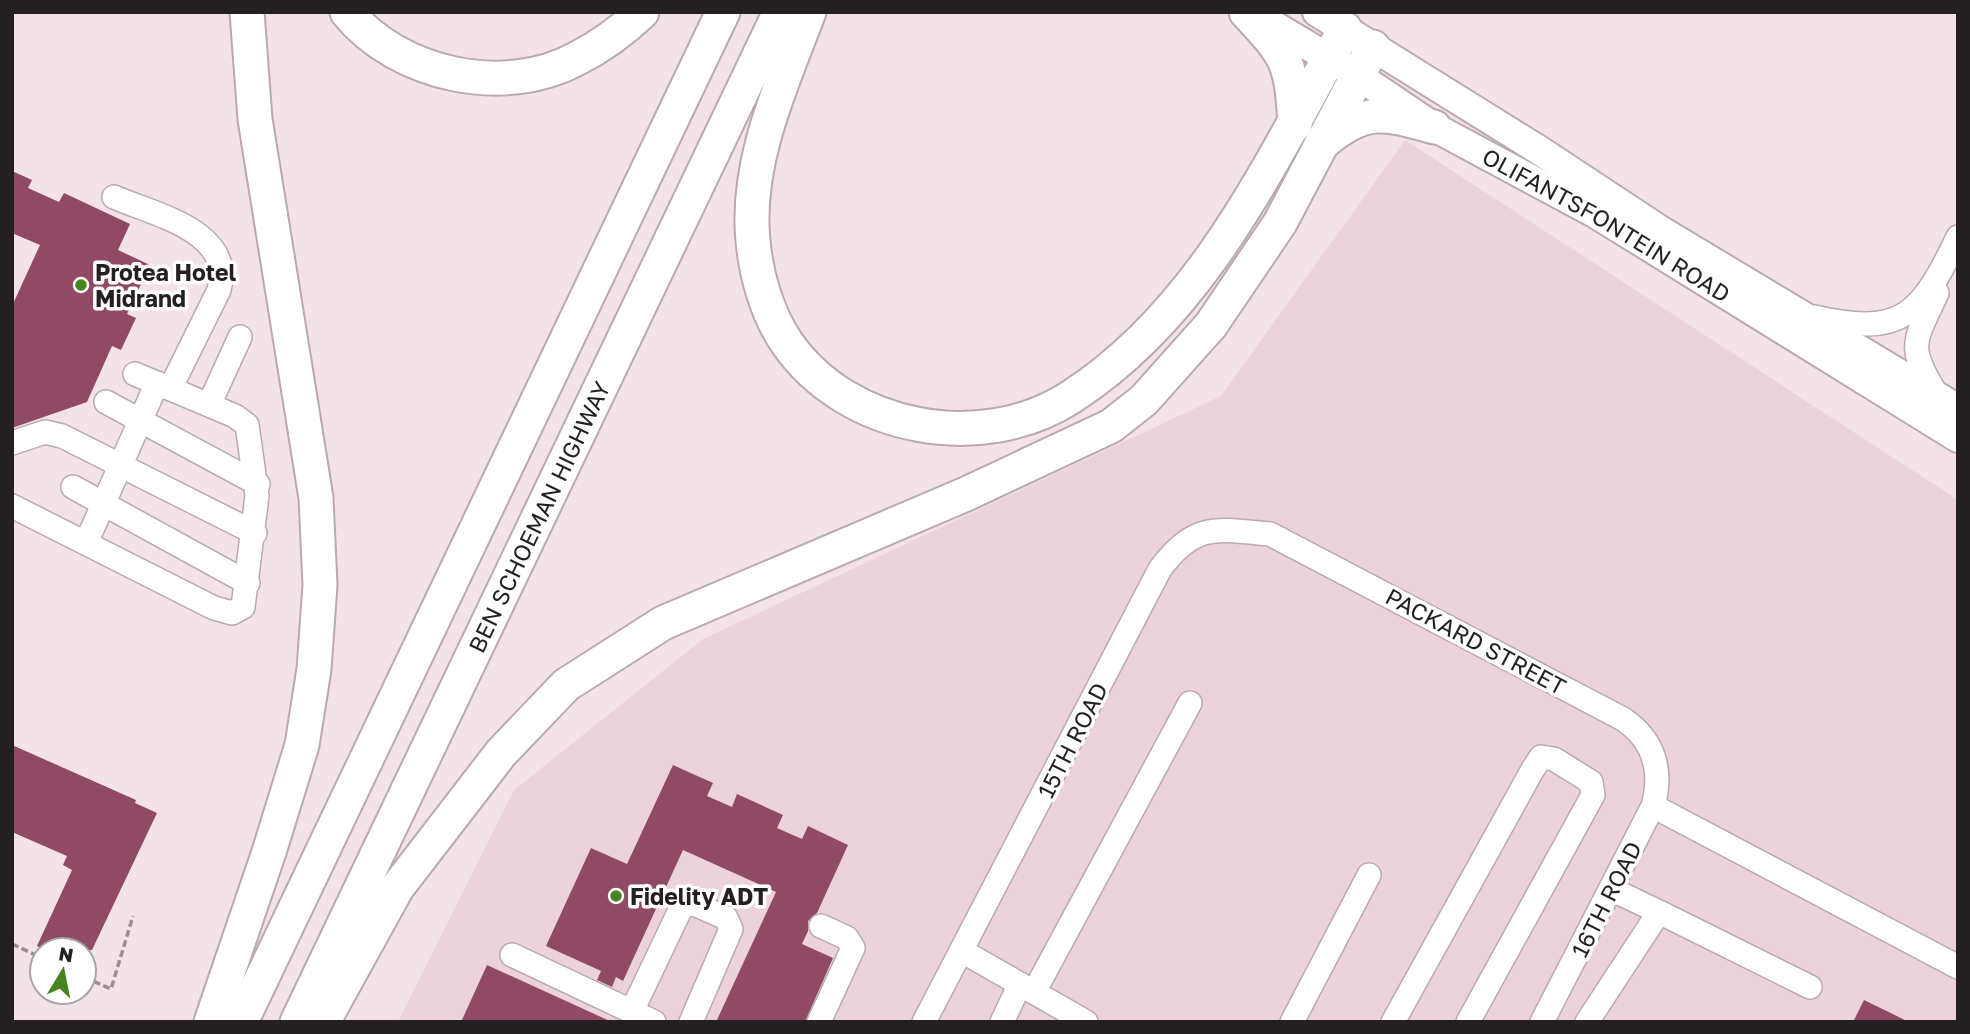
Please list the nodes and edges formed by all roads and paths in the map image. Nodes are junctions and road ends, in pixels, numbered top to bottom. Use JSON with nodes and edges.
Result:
{"nodes":[{"id":1,"x":247,"y":12,"type":"edge"},
{"id":2,"x":347,"y":12,"type":"edge"},
{"id":3,"x":642,"y":12,"type":"edge"},
{"id":4,"x":723,"y":12,"type":"edge"},
{"id":5,"x":779,"y":12,"type":"edge"},
{"id":6,"x":809,"y":12,"type":"edge"},
{"id":7,"x":1246,"y":12,"type":"edge"},
{"id":8,"x":1252,"y":12,"type":"edge"},
{"id":9,"x":1331,"y":21,"type":"edge"},
{"id":10,"x":1374,"y":47,"type":"junction"},
{"id":11,"x":1343,"y":66,"type":"junction"},
{"id":12,"x":1295,"y":125,"type":"junction"},
{"id":13,"x":1434,"y":127,"type":"junction"},
{"id":14,"x":1323,"y":143,"type":"junction"},
{"id":15,"x":114,"y":197,"type":"dead end"},
{"id":16,"x":1956,"y":241,"type":"edge"},
{"id":17,"x":1801,"y":314,"type":"junction"},
{"id":18,"x":240,"y":337,"type":"dead end"},
{"id":19,"x":135,"y":373,"type":"dead end"},
{"id":20,"x":164,"y":385,"type":"junction"},
{"id":21,"x":106,"y":402,"type":"dead end"},
{"id":22,"x":1948,"y":402,"type":"edge"},
{"id":23,"x":209,"y":405,"type":"junction"},
{"id":24,"x":141,"y":419,"type":"junction"},
{"id":25,"x":1958,"y":438,"type":"edge"},
{"id":26,"x":12,"y":443,"type":"edge"},
{"id":27,"x":121,"y":464,"type":"junction"},
{"id":28,"x":258,"y":484,"type":"junction"},
{"id":29,"x":74,"y":487,"type":"dead end"},
{"id":30,"x":105,"y":503,"type":"junction"},
{"id":31,"x":12,"y":506,"type":"edge"},
{"id":32,"x":255,"y":533,"type":"junction"},
{"id":33,"x":1270,"y":534,"type":"joint"},
{"id":34,"x":86,"y":543,"type":"junction"},
{"id":35,"x":248,"y":583,"type":"junction"},
{"id":36,"x":1190,"y":703,"type":"dead end"},
{"id":37,"x":1658,"y":772,"type":"joint"},
{"id":38,"x":1653,"y":806,"type":"junction"},
{"id":39,"x":1369,"y":875,"type":"dead end"},
{"id":40,"x":1611,"y":889,"type":"junction"},
{"id":41,"x":1659,"y":912,"type":"junction"},
{"id":42,"x":133,"y":916,"type":"dead end"},
{"id":43,"x":821,"y":926,"type":"dead end"},
{"id":44,"x":12,"y":944,"type":"edge"},
{"id":45,"x":28,"y":951,"type":"edge"},
{"id":46,"x":961,"y":951,"type":"junction"},
{"id":47,"x":512,"y":955,"type":"dead end"},
{"id":48,"x":1958,"y":967,"type":"edge"},
{"id":49,"x":98,"y":983,"type":"edge"},
{"id":50,"x":1810,"y":987,"type":"dead end"},
{"id":51,"x":1027,"y":988,"type":"junction"},
{"id":52,"x":632,"y":1011,"type":"junction"},
{"id":53,"x":211,"y":1022,"type":"edge"},
{"id":54,"x":241,"y":1022,"type":"edge"},
{"id":55,"x":297,"y":1022,"type":"edge"},
{"id":56,"x":323,"y":1022,"type":"edge"},
{"id":57,"x":654,"y":1022,"type":"edge"},
{"id":58,"x":691,"y":1022,"type":"edge"},
{"id":59,"x":819,"y":1022,"type":"edge"},
{"id":60,"x":924,"y":1022,"type":"edge"},
{"id":61,"x":1002,"y":1022,"type":"edge"},
{"id":62,"x":1086,"y":1022,"type":"edge"},
{"id":63,"x":1292,"y":1022,"type":"edge"},
{"id":64,"x":1393,"y":1022,"type":"edge"},
{"id":65,"x":1468,"y":1022,"type":"edge"},
{"id":66,"x":1542,"y":1022,"type":"edge"},
{"id":67,"x":1587,"y":1022,"type":"edge"}],
"edges":[{"from":1,"to":53,"type":"highway"},
{"from":2,"to":3,"type":"highway"},
{"from":4,"to":54,"type":"highway"},
{"from":5,"to":55,"type":"highway","name":"BEN SCHOEMAN HIGHWAY"},
{"from":6,"to":12,"type":"highway"},
{"from":7,"to":12,"type":"highway"},
{"from":8,"to":11,"type":"main road","name":"OLIFANTSFONTEIN ROAD"},
{"from":9,"to":10,"type":"main road","name":"OLIFANTSFONTEIN ROAD"},
{"from":9,"to":11,"type":"highway"},
{"from":10,"to":11,"type":"highway"},
{"from":10,"to":17,"type":"main road","name":"OLIFANTSFONTEIN ROAD"},
{"from":11,"to":12,"type":"highway"},
{"from":11,"to":13,"type":"main road","name":"OLIFANTSFONTEIN ROAD"},
{"from":11,"to":14,"type":"highway"},
{"from":13,"to":14,"type":"highway"},
{"from":13,"to":25,"type":"main road","name":"OLIFANTSFONTEIN ROAD"},
{"from":14,"to":56,"type":"highway"},
{"from":15,"to":20,"type":"street"},
{"from":16,"to":17,"type":"street"},
{"from":16,"to":22,"type":"street"},
{"from":17,"to":22,"type":"main road","name":"OLIFANTSFONTEIN ROAD"},
{"from":18,"to":23,"type":"street"},
{"from":19,"to":20,"type":"street"},
{"from":20,"to":23,"type":"street"},
{"from":20,"to":24,"type":"street"},
{"from":21,"to":24,"type":"street"},
{"from":23,"to":28,"type":"street"},
{"from":24,"to":27,"type":"street"},
{"from":24,"to":28,"type":"street"},
{"from":26,"to":27,"type":"street"},
{"from":27,"to":30,"type":"street"},
{"from":27,"to":32,"type":"street"},
{"from":28,"to":32,"type":"street"},
{"from":29,"to":30,"type":"street"},
{"from":30,"to":34,"type":"street"},
{"from":30,"to":35,"type":"street"},
{"from":31,"to":34,"type":"street"},
{"from":32,"to":35,"type":"street"},
{"from":33,"to":37,"type":"street","name":"PACKARD STREET"},
{"from":33,"to":46,"type":"street","name":"15TH ROAD"},
{"from":34,"to":35,"type":"street"},
{"from":36,"to":51,"type":"street"},
{"from":37,"to":38,"type":"street","name":"16TH ROAD"},
{"from":38,"to":40,"type":"street","name":"16TH ROAD"},
{"from":38,"to":48,"type":"street"},
{"from":39,"to":63,"type":"street"},
{"from":40,"to":41,"type":"street"},
{"from":40,"to":66,"type":"street","name":"16TH ROAD"},
{"from":41,"to":50,"type":"street"},
{"from":41,"to":67,"type":"street"},
{"from":42,"to":49,"type":"path"},
{"from":43,"to":59,"type":"street"},
{"from":44,"to":45,"type":"path"},
{"from":46,"to":51,"type":"street"},
{"from":46,"to":60,"type":"street","name":"15TH ROAD"},
{"from":47,"to":52,"type":"street"},
{"from":51,"to":61,"type":"street"},
{"from":51,"to":62,"type":"street"},
{"from":52,"to":57,"type":"street"},
{"from":52,"to":58,"type":"street"},
{"from":64,"to":65,"type":"street"}]}
